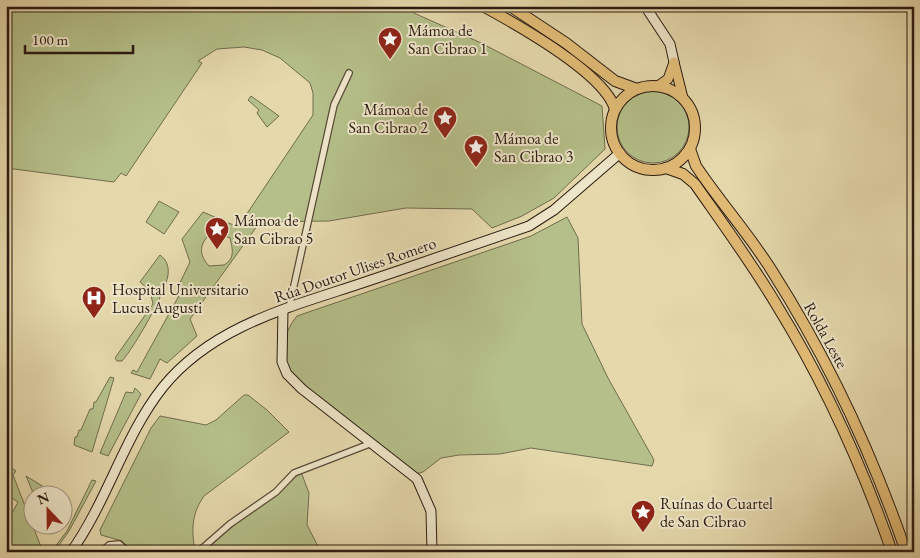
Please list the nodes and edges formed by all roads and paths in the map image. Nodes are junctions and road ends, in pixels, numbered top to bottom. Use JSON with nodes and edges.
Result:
{"nodes":[{"id":1,"x":483,"y":6,"type":"edge"},
{"id":2,"x":510,"y":6,"type":"edge"},
{"id":3,"x":645,"y":6,"type":"edge"},
{"id":4,"x":674,"y":62,"type":"junction"},
{"id":5,"x":349,"y":73,"type":"dead end"},
{"id":6,"x":658,"y":86,"type":"junction"},
{"id":7,"x":637,"y":89,"type":"junction"},
{"id":8,"x":683,"y":98,"type":"junction"},
{"id":9,"x":615,"y":109,"type":"junction"},
{"id":10,"x":690,"y":149,"type":"junction"},
{"id":11,"x":620,"y":153,"type":"junction"},
{"id":12,"x":666,"y":168,"type":"junction"},
{"id":13,"x":286,"y":309,"type":"junction"},
{"id":14,"x":372,"y":443,"type":"junction"},
{"id":15,"x":71,"y":552,"type":"edge"},
{"id":16,"x":102,"y":552,"type":"edge"},
{"id":17,"x":128,"y":552,"type":"edge"},
{"id":18,"x":198,"y":552,"type":"edge"},
{"id":19,"x":432,"y":552,"type":"edge"},
{"id":20,"x":892,"y":552,"type":"edge"},
{"id":21,"x":906,"y":552,"type":"edge"}],
"edges":[{"from":1,"to":9,"type":"highway"},
{"from":2,"to":7,"type":"highway"},
{"from":3,"to":4,"type":"street"},
{"from":4,"to":6,"type":"main road"},
{"from":4,"to":8,"type":"main road"},
{"from":5,"to":13,"type":"street"},
{"from":6,"to":7,"type":"highway"},
{"from":6,"to":8,"type":"highway"},
{"from":7,"to":9,"type":"highway"},
{"from":8,"to":10,"type":"highway"},
{"from":9,"to":11,"type":"highway"},
{"from":10,"to":12,"type":"highway"},
{"from":10,"to":21,"type":"highway","name":"Rolda Leste"},
{"from":11,"to":12,"type":"highway","name":"Rolda Leste"},
{"from":11,"to":13,"type":"street","name":"Rúa Doutor Ulises Romero"},
{"from":12,"to":20,"type":"highway","name":"Rolda Leste"},
{"from":13,"to":14,"type":"street"},
{"from":13,"to":15,"type":"street","name":"Rúa Doutor Ulises Romero"},
{"from":14,"to":18,"type":"street"},
{"from":14,"to":19,"type":"street"},
{"from":16,"to":17,"type":"street"}]}
